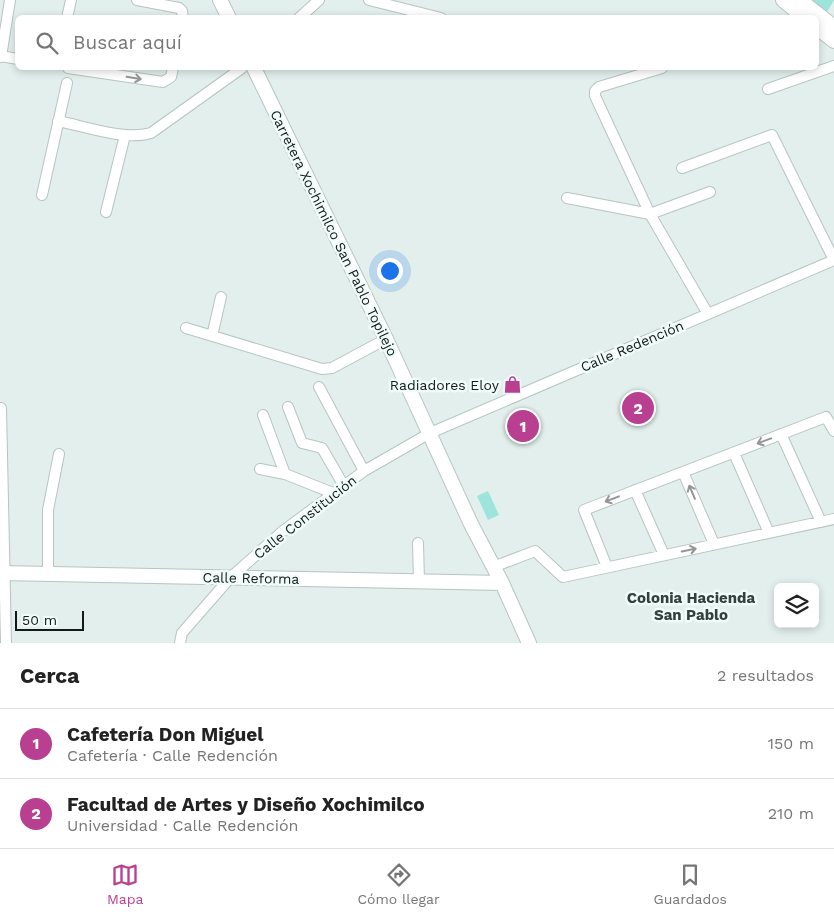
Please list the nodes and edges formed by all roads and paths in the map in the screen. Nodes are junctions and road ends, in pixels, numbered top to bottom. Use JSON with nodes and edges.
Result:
{"nodes":[{"id":1,"x":10,"y":0,"type":"edge"},
{"id":2,"x":71,"y":0,"type":"edge"},
{"id":3,"x":138,"y":0,"type":"edge"},
{"id":4,"x":220,"y":0,"type":"edge"},
{"id":5,"x":319,"y":0,"type":"edge"},
{"id":6,"x":369,"y":0,"type":"edge"},
{"id":7,"x":783,"y":0,"type":"edge"},
{"id":8,"x":800,"y":0,"type":"edge"},
{"id":9,"x":68,"y":15,"type":"edge"},
{"id":10,"x":183,"y":15,"type":"edge"},
{"id":11,"x":227,"y":15,"type":"edge"},
{"id":12,"x":302,"y":15,"type":"edge"},
{"id":13,"x":430,"y":15,"type":"edge"},
{"id":14,"x":801,"y":15,"type":"edge"},
{"id":15,"x":819,"y":15,"type":"edge"},
{"id":16,"x":819,"y":15,"type":"edge"},
{"id":17,"x":834,"y":27,"type":"edge"},
{"id":18,"x":819,"y":29,"type":"edge"},
{"id":19,"x":834,"y":41,"type":"edge"},
{"id":20,"x":1,"y":57,"type":"edge"},
{"id":21,"x":15,"y":59,"type":"edge"},
{"id":22,"x":834,"y":66,"type":"edge"},
{"id":23,"x":82,"y":70,"type":"edge"},
{"id":24,"x":173,"y":70,"type":"edge"},
{"id":25,"x":239,"y":70,"type":"edge"},
{"id":26,"x":255,"y":70,"type":"edge"},
{"id":27,"x":656,"y":70,"type":"edge"},
{"id":28,"x":67,"y":83,"type":"dead end"},
{"id":29,"x":768,"y":89,"type":"dead end"},
{"id":30,"x":58,"y":120,"type":"junction"},
{"id":31,"x":124,"y":135,"type":"junction"},
{"id":32,"x":682,"y":168,"type":"dead end"},
{"id":33,"x":710,"y":192,"type":"dead end"},
{"id":34,"x":42,"y":195,"type":"dead end"},
{"id":35,"x":567,"y":198,"type":"dead end"},
{"id":36,"x":106,"y":212,"type":"dead end"},
{"id":37,"x":650,"y":214,"type":"junction"},
{"id":38,"x":834,"y":260,"type":"edge"},
{"id":39,"x":221,"y":297,"type":"dead end"},
{"id":40,"x":708,"y":314,"type":"junction"},
{"id":41,"x":186,"y":328,"type":"dead end"},
{"id":42,"x":212,"y":336,"type":"junction"},
{"id":43,"x":386,"y":339,"type":"junction"},
{"id":44,"x":319,"y":387,"type":"dead end"},
{"id":45,"x":288,"y":407,"type":"dead end"},
{"id":46,"x":1,"y":408,"type":"edge"},
{"id":47,"x":264,"y":415,"type":"dead end"},
{"id":48,"x":834,"y":431,"type":"edge"},
{"id":49,"x":430,"y":433,"type":"junction"},
{"id":50,"x":781,"y":434,"type":"junction"},
{"id":51,"x":734,"y":452,"type":"junction"},
{"id":52,"x":59,"y":454,"type":"dead end"},
{"id":53,"x":260,"y":468,"type":"dead end"},
{"id":54,"x":364,"y":471,"type":"junction"},
{"id":55,"x":683,"y":472,"type":"junction"},
{"id":56,"x":285,"y":474,"type":"junction"},
{"id":57,"x":344,"y":486,"type":"junction"},
{"id":58,"x":635,"y":490,"type":"junction"},
{"id":59,"x":333,"y":493,"type":"junction"},
{"id":60,"x":834,"y":519,"type":"edge"},
{"id":61,"x":821,"y":522,"type":"junction"},
{"id":62,"x":769,"y":533,"type":"junction"},
{"id":63,"x":418,"y":543,"type":"dead end"},
{"id":64,"x":714,"y":544,"type":"junction"},
{"id":65,"x":664,"y":555,"type":"junction"},
{"id":66,"x":493,"y":566,"type":"junction"},
{"id":67,"x":607,"y":567,"type":"junction"},
{"id":68,"x":48,"y":572,"type":"junction"},
{"id":69,"x":2,"y":573,"type":"edge"},
{"id":70,"x":230,"y":578,"type":"junction"},
{"id":71,"x":419,"y":582,"type":"junction"},
{"id":72,"x":502,"y":582,"type":"junction"},
{"id":73,"x":6,"y":643,"type":"edge"},
{"id":74,"x":180,"y":643,"type":"edge"},
{"id":75,"x":529,"y":643,"type":"edge"}],
"edges":[{"from":1,"to":20,"type":"street"},
{"from":2,"to":9,"type":"street"},
{"from":3,"to":10,"type":"street"},
{"from":4,"to":11,"type":"main road"},
{"from":5,"to":12,"type":"street"},
{"from":6,"to":13,"type":"street"},
{"from":7,"to":14,"type":"main road"},
{"from":8,"to":16,"type":"main road"},
{"from":15,"to":17,"type":"main road"},
{"from":18,"to":19,"type":"main road"},
{"from":20,"to":21,"type":"street"},
{"from":22,"to":29,"type":"street"},
{"from":23,"to":24,"type":"street","one_way":true},
{"from":25,"to":31,"type":"street"},
{"from":26,"to":43,"type":"main road","name":"Carretera Xochimilco San Pablo Topilejo"},
{"from":27,"to":37,"type":"street"},
{"from":28,"to":30,"type":"street"},
{"from":30,"to":31,"type":"street"},
{"from":30,"to":34,"type":"street"},
{"from":31,"to":36,"type":"street"},
{"from":32,"to":38,"type":"street"},
{"from":33,"to":37,"type":"street"},
{"from":35,"to":37,"type":"street"},
{"from":37,"to":40,"type":"street"},
{"from":38,"to":40,"type":"street","name":"Calle Redención"},
{"from":39,"to":42,"type":"street"},
{"from":40,"to":49,"type":"street","name":"Calle Redención"},
{"from":41,"to":42,"type":"street"},
{"from":42,"to":43,"type":"street"},
{"from":43,"to":49,"type":"main road","name":"Carretera Xochimilco San Pablo Topilejo"},
{"from":44,"to":54,"type":"street"},
{"from":45,"to":57,"type":"street"},
{"from":46,"to":69,"type":"street"},
{"from":47,"to":56,"type":"street"},
{"from":48,"to":50,"type":"street"},
{"from":49,"to":54,"type":"street","name":"Calle Constitución"},
{"from":49,"to":66,"type":"main road","name":"Carretera Xochimilco San Pablo Topilejo"},
{"from":50,"to":51,"type":"street","one_way":true},
{"from":50,"to":61,"type":"street"},
{"from":51,"to":55,"type":"street"},
{"from":51,"to":62,"type":"street"},
{"from":52,"to":68,"type":"street"},
{"from":53,"to":56,"type":"street"},
{"from":54,"to":57,"type":"street","name":"Calle Constitución"},
{"from":55,"to":58,"type":"street"},
{"from":64,"to":55,"type":"street","one_way":true},
{"from":56,"to":59,"type":"street"},
{"from":57,"to":59,"type":"street","name":"Calle Constitución"},
{"from":58,"to":65,"type":"street"},
{"from":58,"to":67,"type":"street","one_way":true},
{"from":59,"to":70,"type":"street","name":"Calle Constitución"},
{"from":60,"to":61,"type":"street"},
{"from":61,"to":62,"type":"street"},
{"from":62,"to":64,"type":"street"},
{"from":63,"to":71,"type":"street"},
{"from":65,"to":64,"type":"street","one_way":true},
{"from":65,"to":67,"type":"street"},
{"from":66,"to":67,"type":"street"},
{"from":66,"to":72,"type":"main road","name":"Carretera Xochimilco San Pablo Topilejo"},
{"from":68,"to":69,"type":"main road","name":"Calle Reforma"},
{"from":68,"to":70,"type":"main road","name":"Calle Reforma"},
{"from":69,"to":73,"type":"street"},
{"from":70,"to":71,"type":"main road","name":"Calle Reforma"},
{"from":70,"to":74,"type":"street","name":"Calle Constitución"},
{"from":71,"to":72,"type":"main road","name":"Calle Reforma"},
{"from":72,"to":75,"type":"main road","name":"Carretera Xochimilco San Pablo Topilejo"}]}
